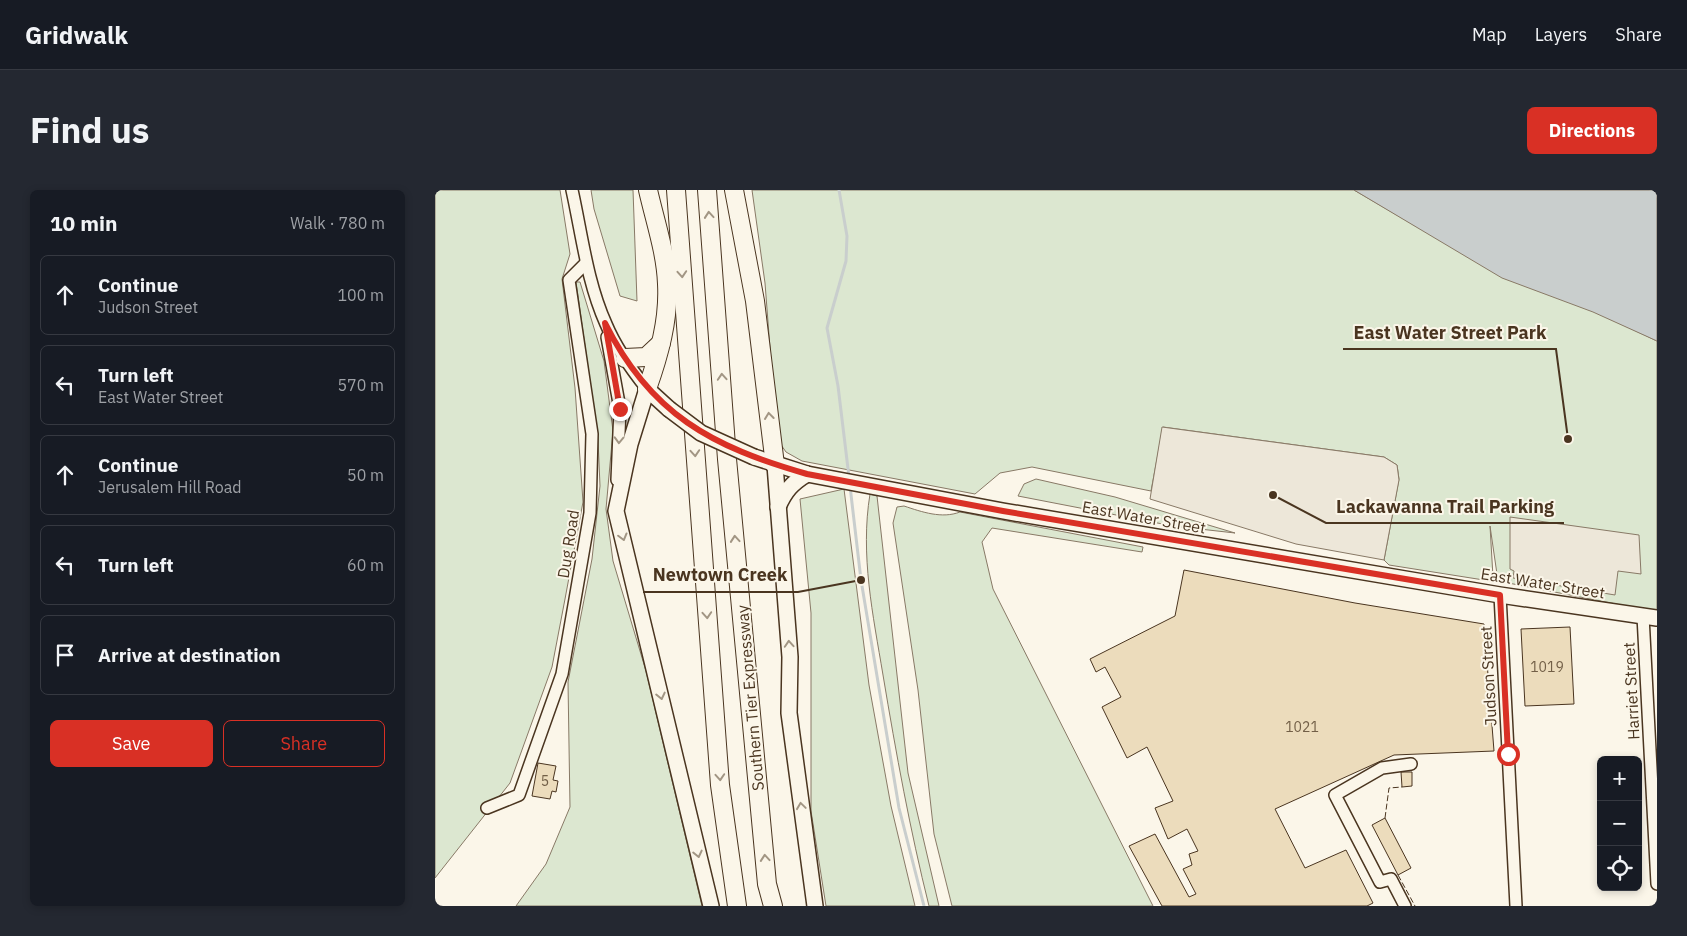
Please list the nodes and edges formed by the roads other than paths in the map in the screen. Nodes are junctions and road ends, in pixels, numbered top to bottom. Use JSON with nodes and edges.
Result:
{"nodes":[{"id":1,"x":572,"y":190,"type":"edge"},
{"id":2,"x":649,"y":190,"type":"edge"},
{"id":3,"x":677,"y":190,"type":"edge"},
{"id":4,"x":707,"y":190,"type":"edge"},
{"id":5,"x":735,"y":190,"type":"edge"},
{"id":6,"x":586,"y":263,"type":"junction"},
{"id":7,"x":605,"y":323,"type":"junction"},
{"id":8,"x":661,"y":342,"type":"junction"},
{"id":9,"x":625,"y":358,"type":"junction"},
{"id":10,"x":647,"y":389,"type":"junction"},
{"id":11,"x":775,"y":465,"type":"junction"},
{"id":12,"x":814,"y":475,"type":"junction"},
{"id":13,"x":778,"y":507,"type":"junction"},
{"id":14,"x":616,"y":511,"type":"junction"},
{"id":15,"x":1500,"y":595,"type":"junction"},
{"id":16,"x":1650,"y":617,"type":"edge"},
{"id":17,"x":1411,"y":764,"type":"dead end"},
{"id":18,"x":1655,"y":802,"type":"edge"},
{"id":19,"x":487,"y":808,"type":"dead end"},
{"id":20,"x":1657,"y":884,"type":"edge"},
{"id":21,"x":711,"y":906,"type":"edge"},
{"id":22,"x":737,"y":906,"type":"edge"},
{"id":23,"x":773,"y":906,"type":"edge"},
{"id":24,"x":815,"y":906,"type":"edge"},
{"id":25,"x":1405,"y":906,"type":"edge"},
{"id":26,"x":1516,"y":906,"type":"edge"}],
"edges":[{"from":1,"to":6,"type":"street"},
{"from":2,"to":8,"type":"highway"},
{"from":3,"to":22,"type":"highway","one_way":true},
{"from":23,"to":4,"type":"highway","name":"Southern Tier Expressway","one_way":true},
{"from":11,"to":5,"type":"highway","one_way":true},
{"from":6,"to":7,"type":"street"},
{"from":6,"to":19,"type":"street","name":"Dug Road"},
{"from":7,"to":9,"type":"street"},
{"from":7,"to":14,"type":"street","one_way":true},
{"from":8,"to":9,"type":"highway"},
{"from":8,"to":10,"type":"highway"},
{"from":9,"to":10,"type":"street"},
{"from":10,"to":11,"type":"main road","name":"East Water Street","bridge":true},
{"from":10,"to":14,"type":"main road"},
{"from":11,"to":12,"type":"main road","name":"East Water Street"},
{"from":11,"to":13,"type":"main road"},
{"from":12,"to":13,"type":"main road"},
{"from":12,"to":15,"type":"main road","name":"East Water Street"},
{"from":24,"to":13,"type":"main road","one_way":true},
{"from":14,"to":21,"type":"main road","one_way":true},
{"from":15,"to":16,"type":"main road","name":"East Water Street"},
{"from":15,"to":26,"type":"street","name":"Judson Street"},
{"from":16,"to":18,"type":"street","name":"Harriet Street"},
{"from":17,"to":25,"type":"street"},
{"from":18,"to":20,"type":"street","name":"Harriet Street"}]}
